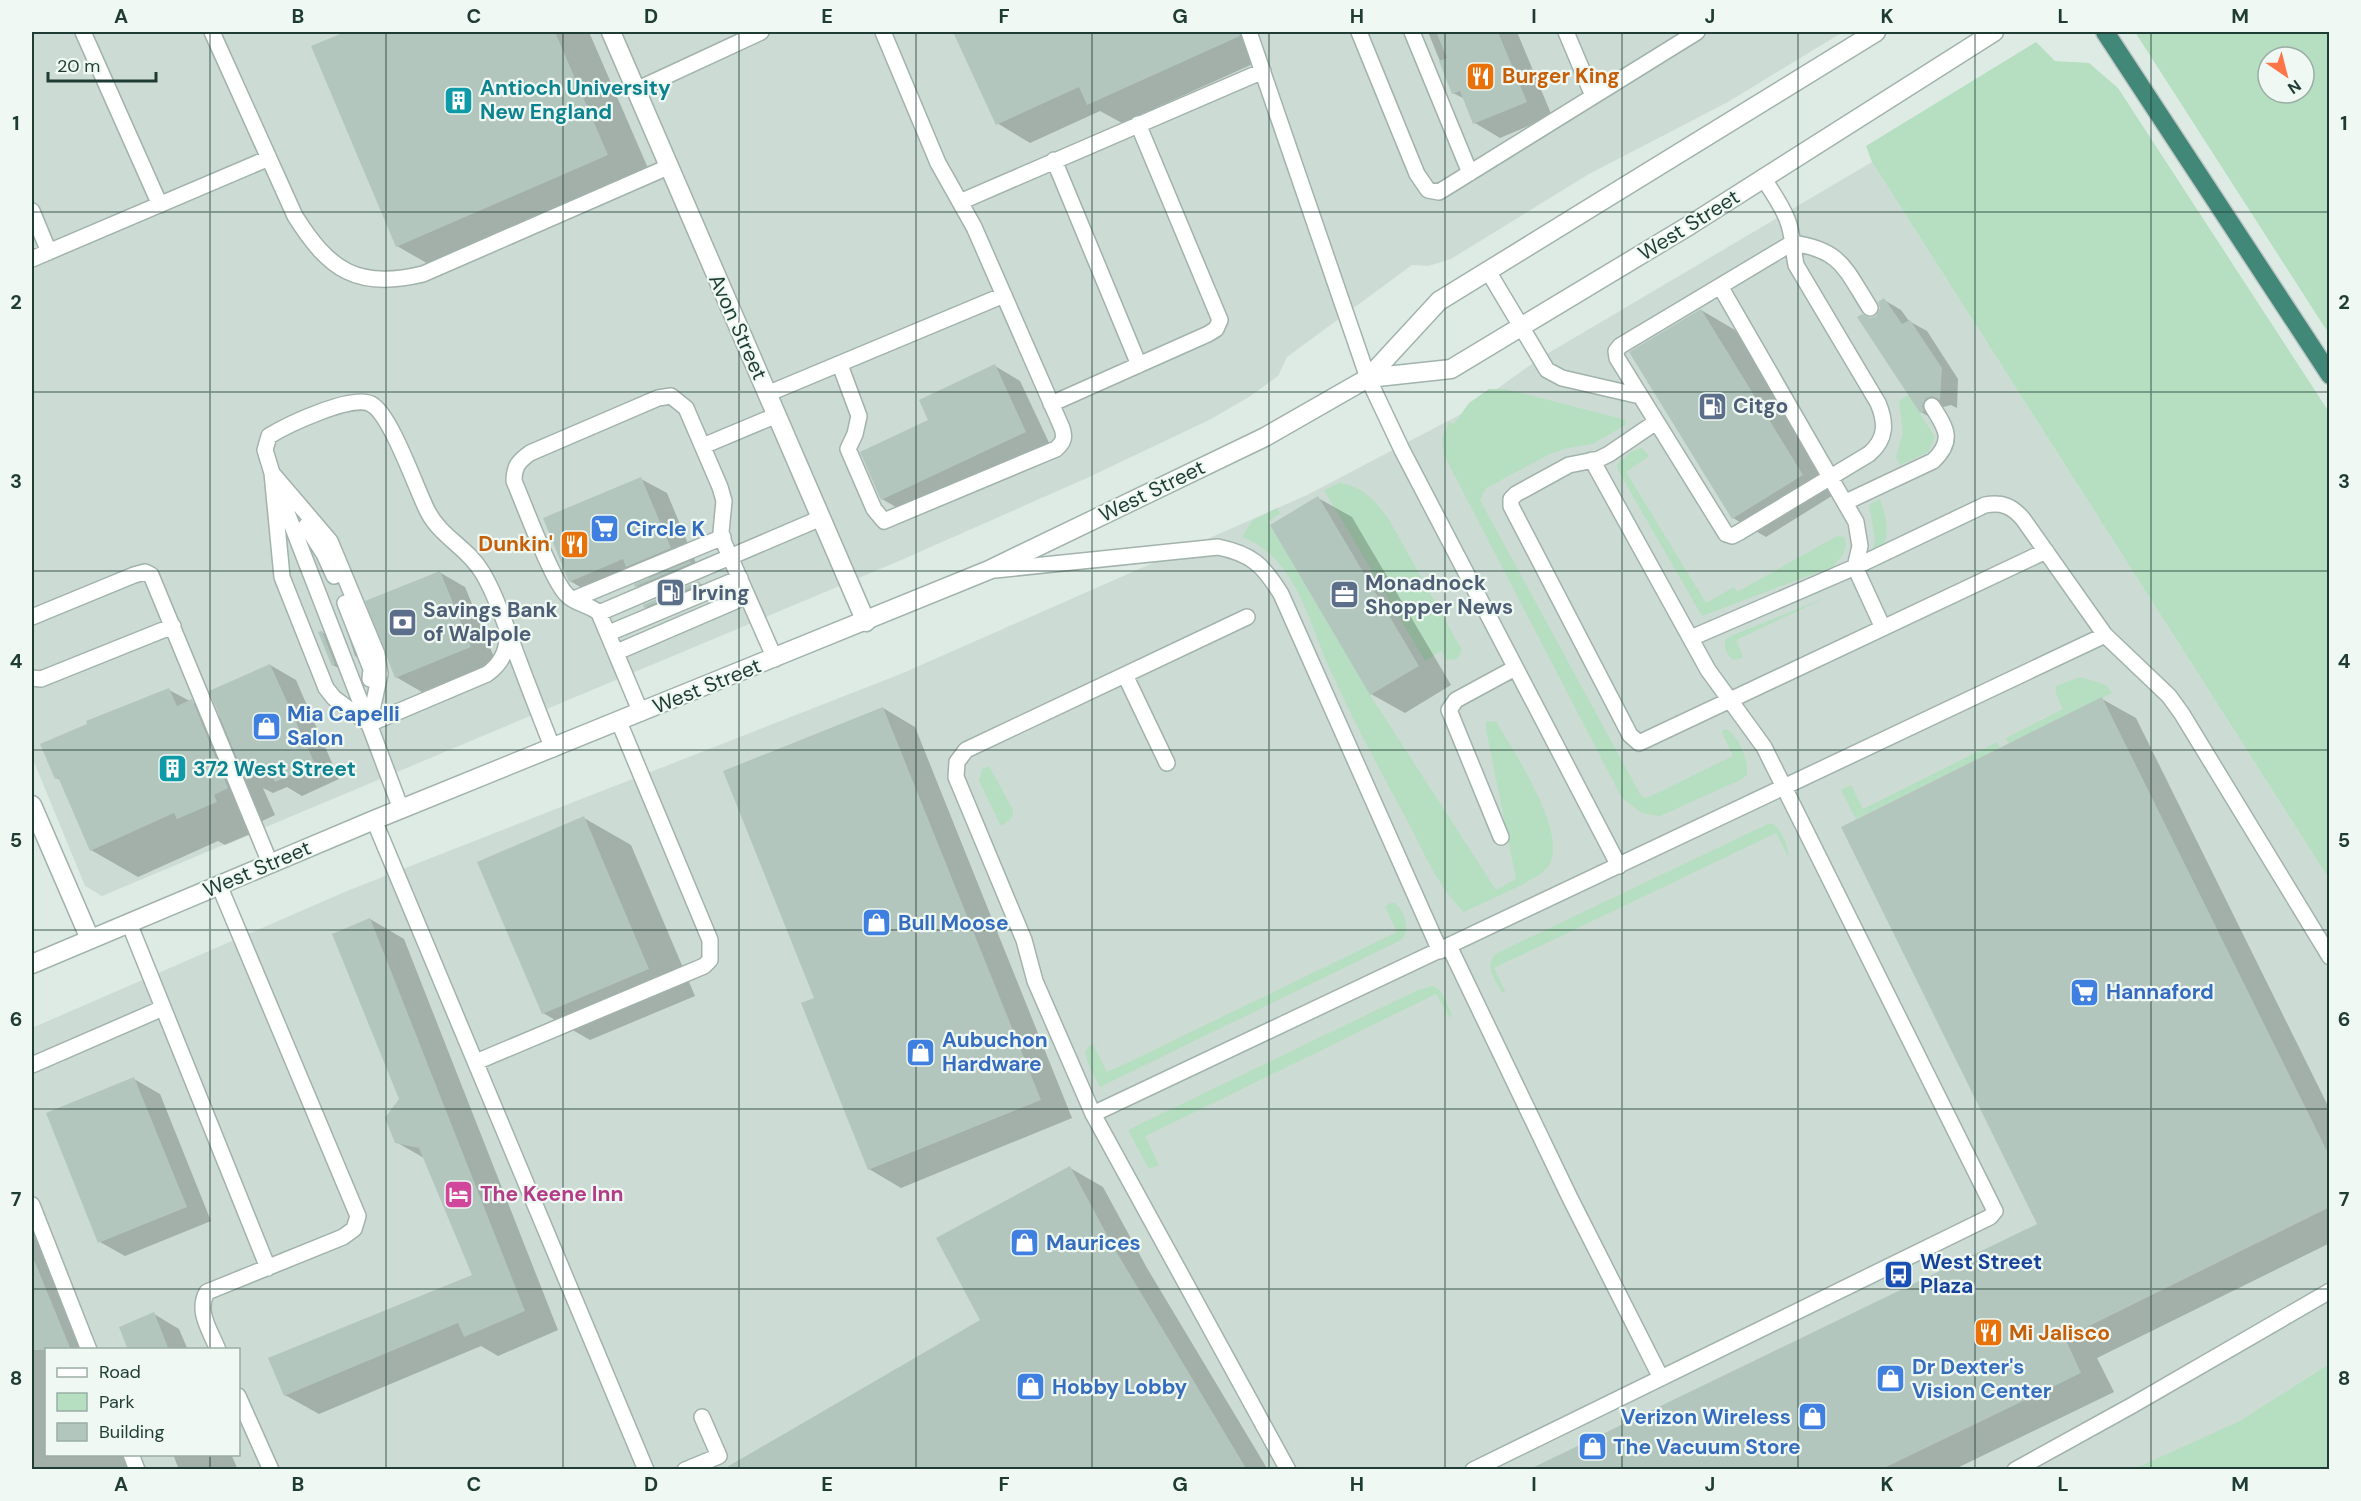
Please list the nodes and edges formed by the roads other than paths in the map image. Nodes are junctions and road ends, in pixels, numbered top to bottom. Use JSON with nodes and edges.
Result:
{"nodes":[{"id":1,"x":83,"y":32,"type":"edge"},
{"id":2,"x":212,"y":32,"type":"edge"},
{"id":3,"x":611,"y":32,"type":"edge"},
{"id":4,"x":761,"y":32,"type":"edge"},
{"id":5,"x":884,"y":32,"type":"edge"},
{"id":6,"x":1249,"y":32,"type":"edge"},
{"id":7,"x":1359,"y":32,"type":"edge"},
{"id":8,"x":1412,"y":32,"type":"edge"},
{"id":9,"x":1566,"y":32,"type":"edge"},
{"id":10,"x":1697,"y":32,"type":"edge"},
{"id":11,"x":1876,"y":32,"type":"edge"},
{"id":12,"x":1994,"y":32,"type":"edge"},
{"id":13,"x":2105,"y":32,"type":"edge"},
{"id":14,"x":1263,"y":71,"type":"junction"},
{"id":15,"x":636,"y":90,"type":"junction"},
{"id":16,"x":1593,"y":96,"type":"junction"},
{"id":17,"x":1138,"y":124,"type":"junction"},
{"id":18,"x":269,"y":158,"type":"junction"},
{"id":19,"x":1054,"y":160,"type":"junction"},
{"id":20,"x":668,"y":167,"type":"junction"},
{"id":21,"x":1470,"y":173,"type":"junction"},
{"id":22,"x":1763,"y":177,"type":"junction"},
{"id":23,"x":960,"y":201,"type":"junction"},
{"id":24,"x":160,"y":205,"type":"junction"},
{"id":25,"x":32,"y":211,"type":"edge"},
{"id":26,"x":1792,"y":243,"type":"junction"},
{"id":27,"x":49,"y":252,"type":"junction"},
{"id":28,"x":32,"y":259,"type":"edge"},
{"id":29,"x":1488,"y":271,"type":"junction"},
{"id":30,"x":1720,"y":286,"type":"junction"},
{"id":31,"x":1004,"y":295,"type":"junction"},
{"id":32,"x":1870,"y":308,"type":"dead end"},
{"id":33,"x":1521,"y":329,"type":"junction"},
{"id":34,"x":1139,"y":364,"type":"junction"},
{"id":35,"x":840,"y":365,"type":"junction"},
{"id":36,"x":2330,"y":375,"type":"edge"},
{"id":37,"x":1368,"y":378,"type":"junction"},
{"id":38,"x":767,"y":394,"type":"junction"},
{"id":39,"x":1640,"y":396,"type":"junction"},
{"id":40,"x":1051,"y":404,"type":"junction"},
{"id":41,"x":1932,"y":406,"type":"dead end"},
{"id":42,"x":777,"y":415,"type":"junction"},
{"id":43,"x":1656,"y":422,"type":"junction"},
{"id":44,"x":703,"y":446,"type":"junction"},
{"id":45,"x":1592,"y":460,"type":"junction"},
{"id":46,"x":272,"y":472,"type":"junction"},
{"id":47,"x":1832,"y":477,"type":"junction"},
{"id":48,"x":1846,"y":502,"type":"junction"},
{"id":49,"x":821,"y":518,"type":"junction"},
{"id":50,"x":723,"y":537,"type":"junction"},
{"id":51,"x":2046,"y":551,"type":"junction"},
{"id":52,"x":730,"y":557,"type":"junction"},
{"id":53,"x":1855,"y":567,"type":"junction"},
{"id":54,"x":989,"y":570,"type":"junction"},
{"id":55,"x":740,"y":578,"type":"junction"},
{"id":56,"x":747,"y":596,"type":"junction"},
{"id":57,"x":574,"y":599,"type":"junction"},
{"id":58,"x":599,"y":613,"type":"junction"},
{"id":59,"x":32,"y":617,"type":"edge"},
{"id":60,"x":1247,"y":617,"type":"dead end"},
{"id":61,"x":866,"y":622,"type":"junction"},
{"id":62,"x":173,"y":626,"type":"junction"},
{"id":63,"x":1883,"y":628,"type":"junction"},
{"id":64,"x":507,"y":629,"type":"junction"},
{"id":65,"x":609,"y":633,"type":"junction"},
{"id":66,"x":2105,"y":635,"type":"junction"},
{"id":67,"x":1691,"y":638,"type":"junction"},
{"id":68,"x":617,"y":652,"type":"junction"},
{"id":69,"x":775,"y":659,"type":"junction"},
{"id":70,"x":1515,"y":668,"type":"junction"},
{"id":71,"x":1125,"y":675,"type":"junction"},
{"id":72,"x":32,"y":678,"type":"edge"},
{"id":73,"x":1730,"y":700,"type":"junction"},
{"id":74,"x":641,"y":713,"type":"junction"},
{"id":75,"x":619,"y":722,"type":"junction"},
{"id":76,"x":369,"y":724,"type":"junction"},
{"id":77,"x":553,"y":749,"type":"junction"},
{"id":78,"x":1167,"y":763,"type":"dead end"},
{"id":79,"x":1783,"y":786,"type":"junction"},
{"id":80,"x":32,"y":805,"type":"edge"},
{"id":81,"x":401,"y":809,"type":"junction"},
{"id":82,"x":374,"y":820,"type":"junction"},
{"id":83,"x":1500,"y":837,"type":"dead end"},
{"id":84,"x":270,"y":863,"type":"junction"},
{"id":85,"x":1619,"y":866,"type":"junction"},
{"id":86,"x":219,"y":885,"type":"junction"},
{"id":87,"x":129,"y":923,"type":"junction"},
{"id":88,"x":90,"y":939,"type":"junction"},
{"id":89,"x":1445,"y":949,"type":"junction"},
{"id":90,"x":2330,"y":957,"type":"edge"},
{"id":91,"x":32,"y":964,"type":"edge"},
{"id":92,"x":164,"y":1008,"type":"junction"},
{"id":93,"x":476,"y":1062,"type":"junction"},
{"id":94,"x":32,"y":1065,"type":"edge"},
{"id":95,"x":1093,"y":1114,"type":"junction"},
{"id":96,"x":32,"y":1205,"type":"edge"},
{"id":97,"x":268,"y":1268,"type":"junction"},
{"id":98,"x":2330,"y":1291,"type":"edge"},
{"id":99,"x":88,"y":1348,"type":"edge"},
{"id":100,"x":217,"y":1348,"type":"edge"},
{"id":101,"x":1661,"y":1378,"type":"junction"},
{"id":102,"x":240,"y":1401,"type":"edge"},
{"id":103,"x":702,"y":1417,"type":"dead end"},
{"id":104,"x":131,"y":1456,"type":"edge"},
{"id":105,"x":722,"y":1463,"type":"edge"},
{"id":106,"x":137,"y":1470,"type":"edge"},
{"id":107,"x":270,"y":1470,"type":"edge"},
{"id":108,"x":646,"y":1470,"type":"edge"},
{"id":109,"x":685,"y":1470,"type":"edge"},
{"id":110,"x":1288,"y":1470,"type":"edge"},
{"id":111,"x":1473,"y":1470,"type":"edge"},
{"id":112,"x":2014,"y":1470,"type":"edge"}],
"edges":[{"from":1,"to":24,"type":"lane"},
{"from":2,"to":18,"type":"lane"},
{"from":3,"to":15,"type":"street","name":"Avon Street"},
{"from":4,"to":15,"type":"lane"},
{"from":5,"to":23,"type":"lane"},
{"from":6,"to":14,"type":"lane"},
{"from":7,"to":21,"type":"lane"},
{"from":8,"to":21,"type":"lane"},
{"from":9,"to":16,"type":"lane"},
{"from":10,"to":16,"type":"lane"},
{"from":11,"to":29,"type":"street","name":"West Street"},
{"from":12,"to":22,"type":"street","name":"West Street"},
{"from":13,"to":36,"type":"highway"},
{"from":14,"to":17,"type":"lane"},
{"from":14,"to":37,"type":"lane"},
{"from":15,"to":20,"type":"street","name":"Avon Street"},
{"from":16,"to":21,"type":"lane"},
{"from":17,"to":19,"type":"lane"},
{"from":17,"to":34,"type":"lane"},
{"from":18,"to":20,"type":"lane"},
{"from":18,"to":24,"type":"lane"},
{"from":19,"to":23,"type":"lane"},
{"from":19,"to":34,"type":"lane"},
{"from":20,"to":38,"type":"street","name":"Avon Street"},
{"from":22,"to":26,"type":"lane"},
{"from":22,"to":33,"type":"street","name":"West Street"},
{"from":23,"to":31,"type":"lane"},
{"from":24,"to":27,"type":"lane"},
{"from":25,"to":27,"type":"lane"},
{"from":26,"to":30,"type":"lane"},
{"from":26,"to":32,"type":"lane"},
{"from":26,"to":47,"type":"lane"},
{"from":27,"to":28,"type":"lane"},
{"from":29,"to":33,"type":"lane"},
{"from":29,"to":37,"type":"street","name":"West Street"},
{"from":30,"to":39,"type":"lane"},
{"from":30,"to":47,"type":"lane"},
{"from":31,"to":35,"type":"lane"},
{"from":31,"to":40,"type":"lane"},
{"from":33,"to":37,"type":"street","name":"West Street"},
{"from":33,"to":39,"type":"lane"},
{"from":34,"to":40,"type":"lane"},
{"from":35,"to":38,"type":"lane"},
{"from":35,"to":40,"type":"lane"},
{"from":37,"to":54,"type":"street","name":"West Street"},
{"from":37,"to":70,"type":"lane"},
{"from":38,"to":42,"type":"street","name":"Avon Street"},
{"from":39,"to":43,"type":"lane"},
{"from":41,"to":48,"type":"lane"},
{"from":42,"to":44,"type":"lane"},
{"from":42,"to":49,"type":"street","name":"Avon Street"},
{"from":43,"to":45,"type":"lane"},
{"from":43,"to":47,"type":"lane"},
{"from":44,"to":50,"type":"lane"},
{"from":44,"to":57,"type":"lane"},
{"from":45,"to":67,"type":"lane"},
{"from":45,"to":73,"type":"lane"},
{"from":46,"to":64,"type":"lane"},
{"from":46,"to":76,"type":"lane"},
{"from":46,"to":76,"type":"lane"},
{"from":46,"to":76,"type":"lane"},
{"from":47,"to":48,"type":"lane"},
{"from":48,"to":53,"type":"lane"},
{"from":49,"to":52,"type":"lane"},
{"from":49,"to":61,"type":"street","name":"Avon Street"},
{"from":50,"to":52,"type":"lane"},
{"from":50,"to":57,"type":"lane"},
{"from":51,"to":53,"type":"lane"},
{"from":51,"to":63,"type":"lane"},
{"from":51,"to":66,"type":"lane"},
{"from":52,"to":55,"type":"lane"},
{"from":52,"to":58,"type":"lane"},
{"from":53,"to":63,"type":"lane"},
{"from":53,"to":67,"type":"lane"},
{"from":54,"to":61,"type":"street","name":"West Street"},
{"from":54,"to":89,"type":"lane"},
{"from":55,"to":56,"type":"lane"},
{"from":55,"to":65,"type":"lane"},
{"from":56,"to":68,"type":"lane"},
{"from":56,"to":69,"type":"lane"},
{"from":57,"to":58,"type":"lane"},
{"from":58,"to":65,"type":"lane"},
{"from":59,"to":62,"type":"lane"},
{"from":60,"to":71,"type":"lane"},
{"from":61,"to":69,"type":"street","name":"West Street"},
{"from":62,"to":72,"type":"lane"},
{"from":62,"to":84,"type":"lane"},
{"from":63,"to":73,"type":"lane"},
{"from":64,"to":76,"type":"lane"},
{"from":64,"to":77,"type":"lane"},
{"from":65,"to":68,"type":"lane"},
{"from":66,"to":79,"type":"lane"},
{"from":66,"to":90,"type":"lane"},
{"from":67,"to":73,"type":"lane"},
{"from":68,"to":74,"type":"lane"},
{"from":69,"to":74,"type":"street","name":"West Street"},
{"from":70,"to":83,"type":"lane"},
{"from":70,"to":85,"type":"lane"},
{"from":71,"to":78,"type":"lane"},
{"from":71,"to":95,"type":"lane"},
{"from":73,"to":79,"type":"lane"},
{"from":74,"to":75,"type":"street","name":"West Street"},
{"from":75,"to":77,"type":"street","name":"West Street"},
{"from":75,"to":93,"type":"lane"},
{"from":76,"to":81,"type":"lane"},
{"from":77,"to":81,"type":"street","name":"West Street"},
{"from":79,"to":85,"type":"lane"},
{"from":79,"to":101,"type":"lane"},
{"from":80,"to":88,"type":"street"},
{"from":81,"to":82,"type":"street","name":"West Street"},
{"from":82,"to":84,"type":"street","name":"West Street"},
{"from":82,"to":93,"type":"lane"},
{"from":84,"to":86,"type":"street","name":"West Street"},
{"from":85,"to":89,"type":"lane"},
{"from":86,"to":87,"type":"street","name":"West Street"},
{"from":86,"to":97,"type":"lane"},
{"from":87,"to":88,"type":"street","name":"West Street"},
{"from":87,"to":92,"type":"lane"},
{"from":88,"to":91,"type":"street","name":"West Street"},
{"from":89,"to":95,"type":"lane"},
{"from":89,"to":101,"type":"lane"},
{"from":92,"to":94,"type":"lane"},
{"from":92,"to":97,"type":"lane"},
{"from":93,"to":108,"type":"lane"},
{"from":95,"to":110,"type":"lane"},
{"from":96,"to":99,"type":"lane"},
{"from":97,"to":100,"type":"lane"},
{"from":98,"to":112,"type":"lane"},
{"from":101,"to":111,"type":"lane"},
{"from":102,"to":107,"type":"lane"},
{"from":103,"to":105,"type":"lane"},
{"from":104,"to":106,"type":"lane"},
{"from":105,"to":109,"type":"lane"}]}
